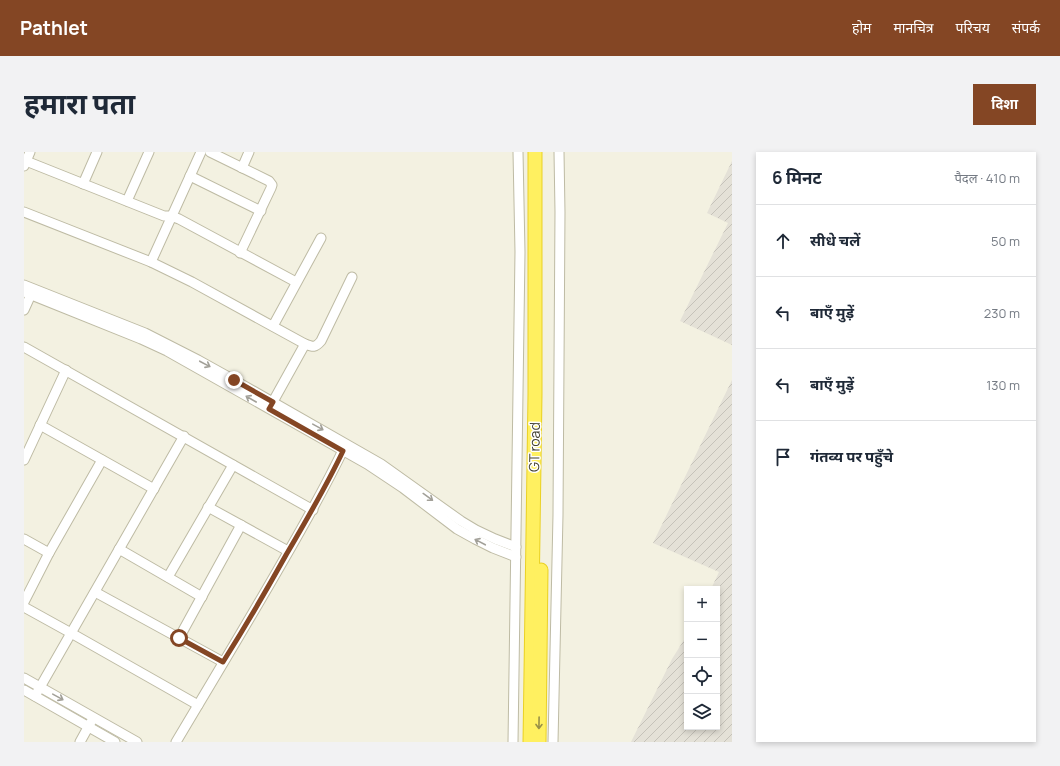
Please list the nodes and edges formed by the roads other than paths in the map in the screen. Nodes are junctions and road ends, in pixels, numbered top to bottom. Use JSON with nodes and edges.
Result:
{"nodes":[{"id":1,"x":30,"y":152,"type":"edge"},
{"id":2,"x":97,"y":152,"type":"edge"},
{"id":3,"x":149,"y":152,"type":"edge"},
{"id":4,"x":201,"y":152,"type":"edge"},
{"id":5,"x":210,"y":152,"type":"edge"},
{"id":6,"x":249,"y":152,"type":"edge"},
{"id":7,"x":518,"y":152,"type":"edge"},
{"id":8,"x":534,"y":152,"type":"edge"},
{"id":9,"x":544,"y":152,"type":"edge"},
{"id":10,"x":559,"y":152,"type":"edge"},
{"id":11,"x":25,"y":164,"type":"edge"},
{"id":12,"x":242,"y":168,"type":"junction"},
{"id":13,"x":190,"y":176,"type":"junction"},
{"id":14,"x":83,"y":184,"type":"junction"},
{"id":15,"x":127,"y":201,"type":"junction"},
{"id":16,"x":261,"y":211,"type":"junction"},
{"id":17,"x":24,"y":212,"type":"edge"},
{"id":18,"x":171,"y":216,"type":"junction"},
{"id":19,"x":321,"y":238,"type":"dead end"},
{"id":20,"x":240,"y":253,"type":"junction"},
{"id":21,"x":152,"y":262,"type":"junction"},
{"id":22,"x":352,"y":277,"type":"dead end"},
{"id":23,"x":296,"y":282,"type":"junction"},
{"id":24,"x":24,"y":285,"type":"edge"},
{"id":25,"x":30,"y":292,"type":"edge"},
{"id":26,"x":24,"y":310,"type":"edge"},
{"id":27,"x":273,"y":326,"type":"junction"},
{"id":28,"x":305,"y":344,"type":"junction"},
{"id":29,"x":24,"y":347,"type":"edge"},
{"id":30,"x":66,"y":370,"type":"junction"},
{"id":31,"x":271,"y":406,"type":"junction"},
{"id":32,"x":40,"y":425,"type":"junction"},
{"id":33,"x":184,"y":436,"type":"junction"},
{"id":34,"x":345,"y":447,"type":"junction"},
{"id":35,"x":24,"y":460,"type":"edge"},
{"id":36,"x":102,"y":460,"type":"junction"},
{"id":37,"x":233,"y":465,"type":"junction"},
{"id":38,"x":154,"y":489,"type":"junction"},
{"id":39,"x":208,"y":507,"type":"junction"},
{"id":40,"x":312,"y":510,"type":"junction"},
{"id":41,"x":241,"y":525,"type":"junction"},
{"id":42,"x":24,"y":539,"type":"edge"},
{"id":43,"x":516,"y":547,"type":"junction"},
{"id":44,"x":119,"y":549,"type":"junction"},
{"id":45,"x":288,"y":551,"type":"junction"},
{"id":46,"x":49,"y":553,"type":"junction"},
{"id":47,"x":516,"y":556,"type":"junction"},
{"id":48,"x":168,"y":577,"type":"junction"},
{"id":49,"x":95,"y":592,"type":"junction"},
{"id":50,"x":202,"y":597,"type":"junction"},
{"id":51,"x":24,"y":602,"type":"edge"},
{"id":52,"x":24,"y":608,"type":"edge"},
{"id":53,"x":71,"y":633,"type":"junction"},
{"id":54,"x":179,"y":638,"type":"junction"},
{"id":55,"x":223,"y":662,"type":"junction"},
{"id":56,"x":24,"y":678,"type":"edge"},
{"id":57,"x":24,"y":690,"type":"edge"},
{"id":58,"x":38,"y":692,"type":"junction"},
{"id":59,"x":198,"y":705,"type":"junction"},
{"id":60,"x":94,"y":718,"type":"junction"},
{"id":61,"x":88,"y":727,"type":"junction"},
{"id":62,"x":80,"y":742,"type":"edge"},
{"id":63,"x":115,"y":742,"type":"edge"},
{"id":64,"x":137,"y":742,"type":"edge"},
{"id":65,"x":176,"y":742,"type":"edge"},
{"id":66,"x":513,"y":742,"type":"edge"},
{"id":67,"x":530,"y":742,"type":"edge"},
{"id":68,"x":539,"y":742,"type":"edge"},
{"id":69,"x":553,"y":742,"type":"edge"}],
"edges":[{"from":1,"to":11,"type":"street"},
{"from":2,"to":14,"type":"street"},
{"from":3,"to":15,"type":"street"},
{"from":4,"to":13,"type":"street"},
{"from":5,"to":12,"type":"street"},
{"from":6,"to":12,"type":"street"},
{"from":7,"to":43,"type":"street"},
{"from":8,"to":67,"type":"highway","name":"GT road"},
{"from":9,"to":68,"type":"highway","name":"GT road","one_way":true},
{"from":10,"to":69,"type":"street"},
{"from":11,"to":14,"type":"street"},
{"from":12,"to":16,"type":"street"},
{"from":13,"to":16,"type":"street"},
{"from":13,"to":18,"type":"street"},
{"from":14,"to":15,"type":"street"},
{"from":15,"to":18,"type":"street"},
{"from":16,"to":20,"type":"street"},
{"from":17,"to":21,"type":"street"},
{"from":18,"to":20,"type":"street"},
{"from":18,"to":21,"type":"street"},
{"from":19,"to":23,"type":"street"},
{"from":20,"to":23,"type":"street"},
{"from":21,"to":27,"type":"street"},
{"from":22,"to":28,"type":"street"},
{"from":23,"to":27,"type":"street"},
{"from":24,"to":25,"type":"street"},
{"from":25,"to":26,"type":"street"},
{"from":25,"to":31,"type":"street"},
{"from":27,"to":28,"type":"street"},
{"from":28,"to":31,"type":"street"},
{"from":29,"to":30,"type":"street"},
{"from":30,"to":32,"type":"street"},
{"from":30,"to":33,"type":"street"},
{"from":31,"to":34,"type":"street"},
{"from":32,"to":35,"type":"street"},
{"from":32,"to":36,"type":"street"},
{"from":33,"to":37,"type":"street"},
{"from":33,"to":38,"type":"street"},
{"from":34,"to":40,"type":"street"},
{"from":34,"to":43,"type":"street","one_way":true},
{"from":47,"to":34,"type":"street","one_way":true},
{"from":36,"to":38,"type":"street"},
{"from":36,"to":46,"type":"street"},
{"from":37,"to":39,"type":"street"},
{"from":37,"to":40,"type":"street"},
{"from":38,"to":44,"type":"street"},
{"from":39,"to":41,"type":"street"},
{"from":39,"to":48,"type":"street"},
{"from":40,"to":45,"type":"street"},
{"from":41,"to":45,"type":"street"},
{"from":41,"to":50,"type":"street"},
{"from":42,"to":46,"type":"street"},
{"from":43,"to":47,"type":"street"},
{"from":44,"to":48,"type":"street"},
{"from":44,"to":49,"type":"street"},
{"from":45,"to":55,"type":"street"},
{"from":46,"to":51,"type":"street"},
{"from":47,"to":66,"type":"street"},
{"from":48,"to":50,"type":"street"},
{"from":49,"to":53,"type":"street"},
{"from":49,"to":54,"type":"street"},
{"from":50,"to":54,"type":"street"},
{"from":52,"to":53,"type":"street"},
{"from":53,"to":58,"type":"street"},
{"from":53,"to":59,"type":"street"},
{"from":54,"to":55,"type":"street"},
{"from":55,"to":59,"type":"street"},
{"from":56,"to":58,"type":"street"},
{"from":57,"to":58,"type":"street"},
{"from":58,"to":60,"type":"street","one_way":true},
{"from":58,"to":61,"type":"street"},
{"from":59,"to":65,"type":"street"},
{"from":60,"to":61,"type":"street"},
{"from":60,"to":64,"type":"street"},
{"from":61,"to":62,"type":"street"},
{"from":61,"to":63,"type":"street"}]}
